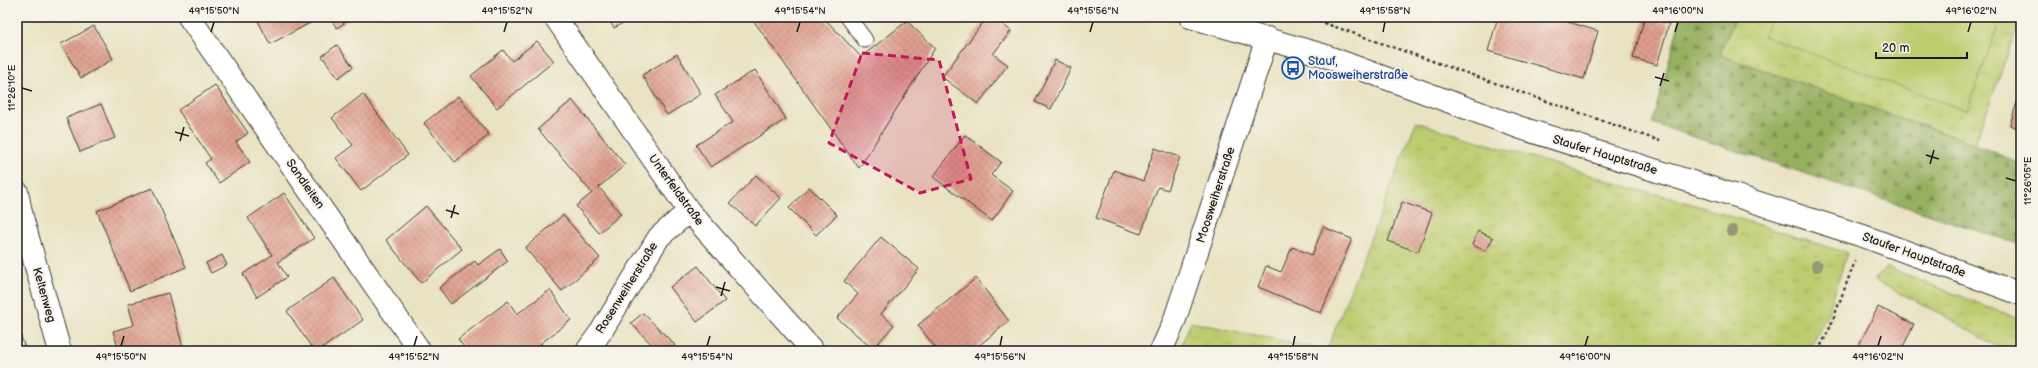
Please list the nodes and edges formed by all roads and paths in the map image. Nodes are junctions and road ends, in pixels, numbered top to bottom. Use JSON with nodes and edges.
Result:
{"nodes":[{"id":1,"x":189,"y":17,"type":"edge"},
{"id":2,"x":556,"y":17,"type":"edge"},
{"id":3,"x":848,"y":17,"type":"edge"},
{"id":4,"x":1190,"y":17,"type":"edge"},
{"id":5,"x":1307,"y":17,"type":"edge"},
{"id":6,"x":1232,"y":23,"type":"edge"},
{"id":7,"x":1267,"y":38,"type":"junction"},
{"id":8,"x":865,"y":40,"type":"dead end"},
{"id":9,"x":1662,"y":142,"type":"dead end"},
{"id":10,"x":17,"y":192,"type":"edge"},
{"id":11,"x":689,"y":211,"type":"junction"},
{"id":12,"x":1863,"y":236,"type":"junction"},
{"id":13,"x":2021,"y":294,"type":"edge"},
{"id":14,"x":60,"y":351,"type":"edge"},
{"id":15,"x":420,"y":351,"type":"edge"},
{"id":16,"x":587,"y":351,"type":"edge"},
{"id":17,"x":813,"y":351,"type":"edge"},
{"id":18,"x":1161,"y":351,"type":"edge"},
{"id":19,"x":1818,"y":351,"type":"edge"}],
"edges":[{"from":1,"to":15,"type":"street","name":"Sandleiten"},
{"from":2,"to":11,"type":"street","name":"Unterfeldstraße"},
{"from":3,"to":8,"type":"lane"},
{"from":4,"to":6,"type":"street","name":"Staufer Hauptstraße"},
{"from":5,"to":9,"type":"path"},
{"from":6,"to":7,"type":"street","name":"Staufer Hauptstraße"},
{"from":7,"to":12,"type":"street","name":"Staufer Hauptstraße"},
{"from":7,"to":18,"type":"street","name":"Moosweiherstraße"},
{"from":10,"to":14,"type":"street","name":"Keltenweg"},
{"from":11,"to":16,"type":"street","name":"Rosenweiherstraße"},
{"from":11,"to":17,"type":"street","name":"Unterfeldstraße"},
{"from":12,"to":13,"type":"street","name":"Staufer Hauptstraße"},
{"from":12,"to":19,"type":"path"}]}
